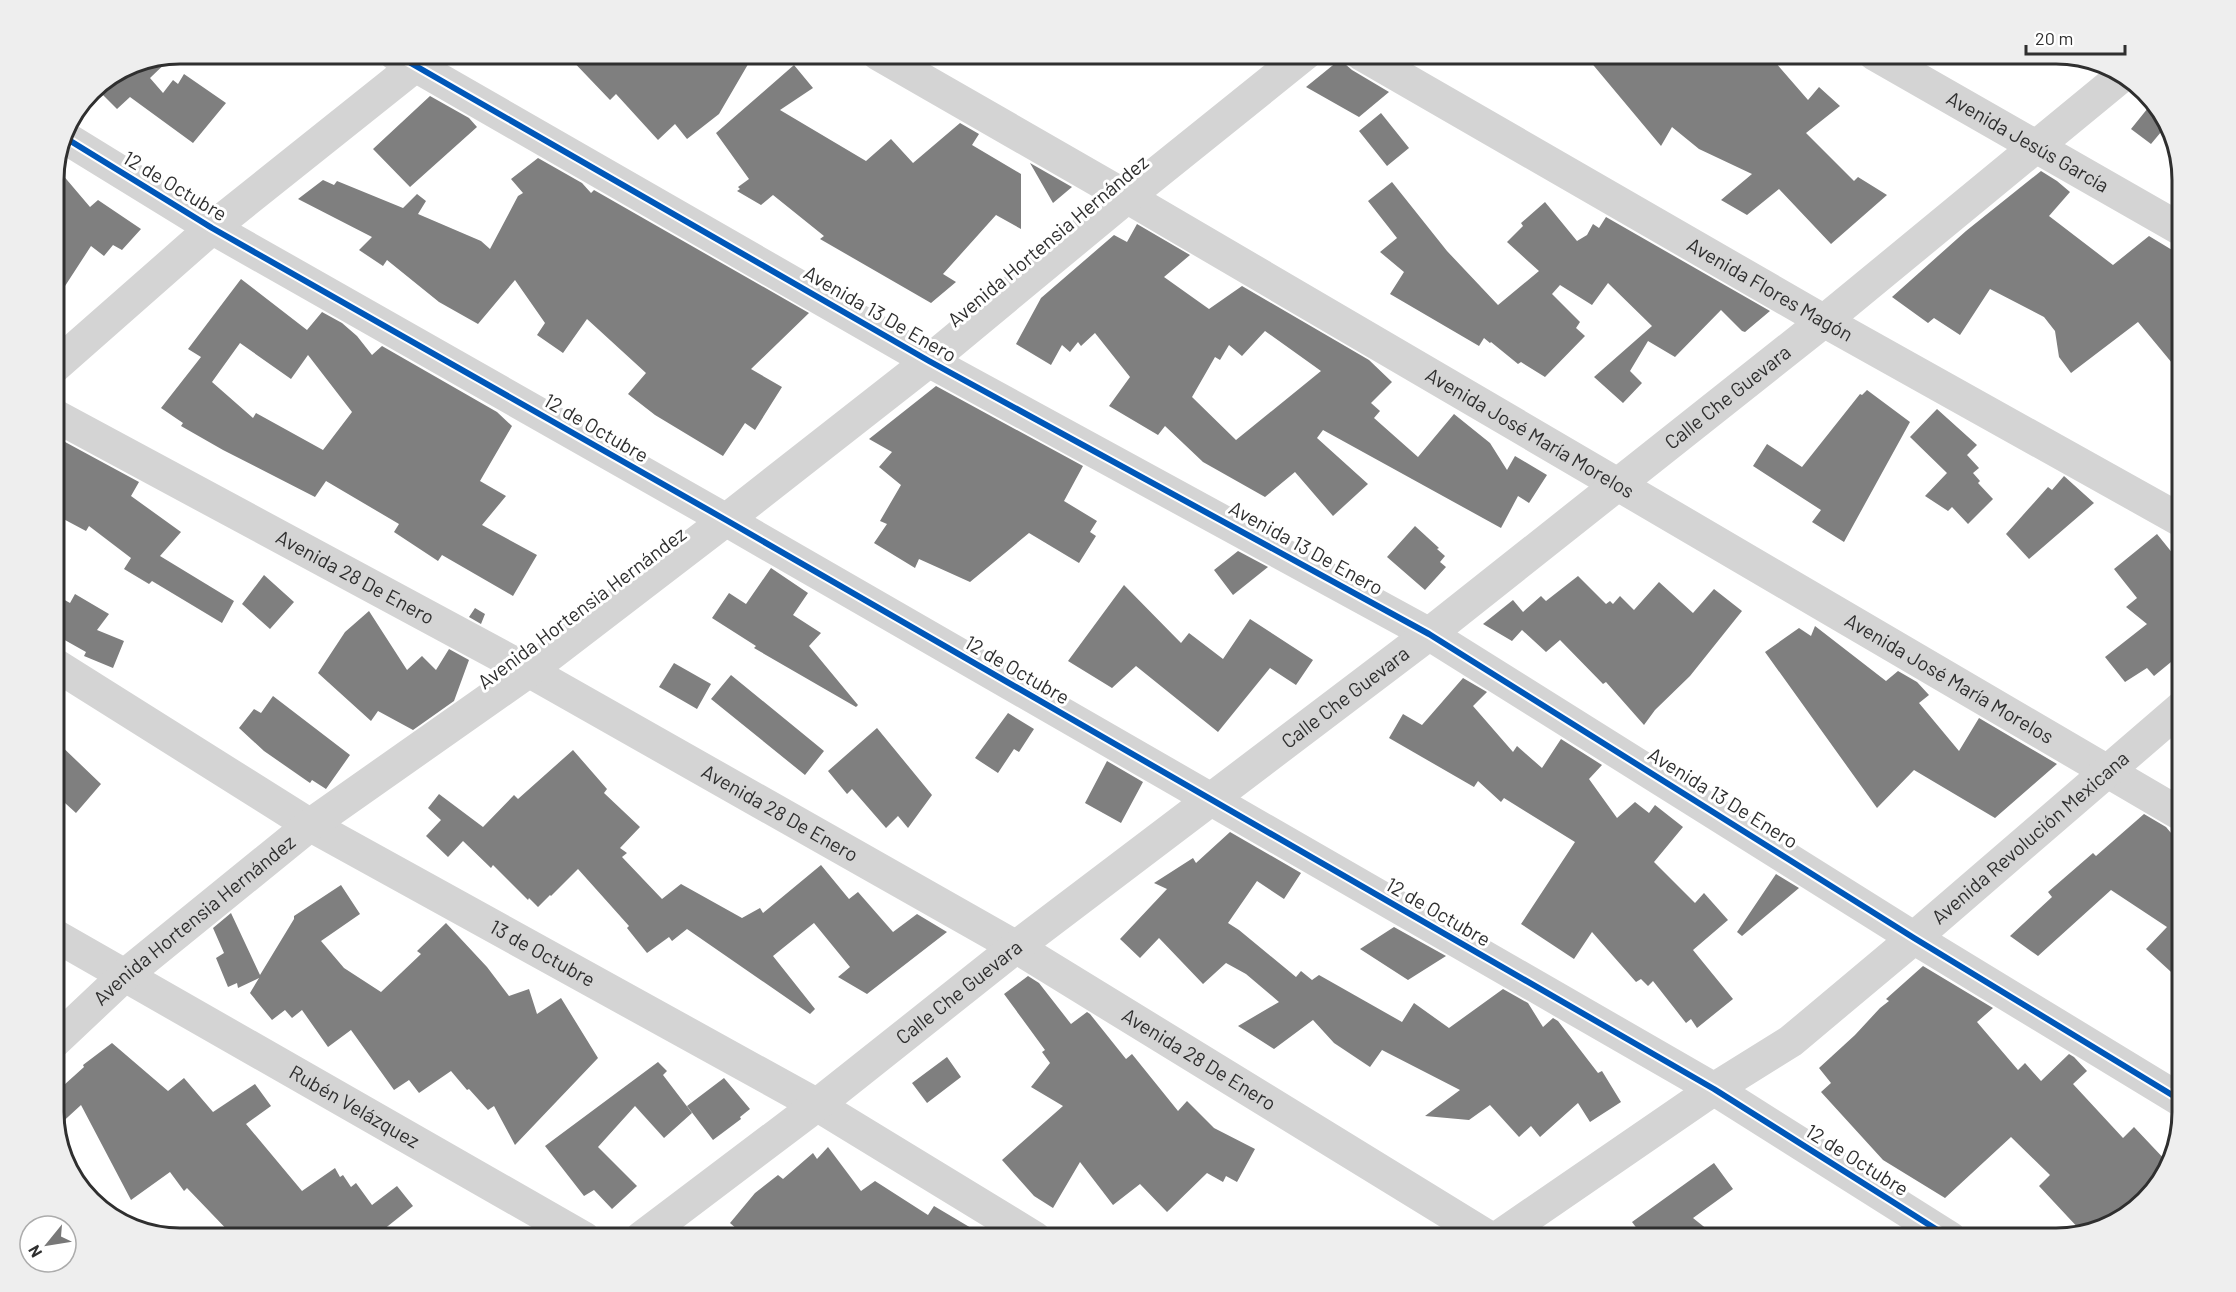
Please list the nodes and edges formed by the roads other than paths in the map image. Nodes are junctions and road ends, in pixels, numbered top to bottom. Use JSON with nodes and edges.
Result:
{"nodes":[{"id":1,"x":406,"y":64,"type":"edge"},
{"id":2,"x":423,"y":64,"type":"edge"},
{"id":3,"x":895,"y":64,"type":"edge"},
{"id":4,"x":1293,"y":64,"type":"edge"},
{"id":5,"x":1378,"y":64,"type":"edge"},
{"id":6,"x":1892,"y":64,"type":"edge"},
{"id":7,"x":2115,"y":81,"type":"edge"},
{"id":8,"x":71,"y":141,"type":"edge"},
{"id":9,"x":2035,"y":146,"type":"junction"},
{"id":10,"x":1127,"y":197,"type":"junction"},
{"id":11,"x":2171,"y":224,"type":"edge"},
{"id":12,"x":212,"y":228,"type":"junction"},
{"id":13,"x":1824,"y":321,"type":"junction"},
{"id":14,"x":65,"y":357,"type":"edge"},
{"id":15,"x":929,"y":361,"type":"junction"},
{"id":16,"x":65,"y":421,"type":"edge"},
{"id":17,"x":1618,"y":484,"type":"junction"},
{"id":18,"x":2171,"y":515,"type":"edge"},
{"id":19,"x":726,"y":520,"type":"junction"},
{"id":20,"x":1429,"y":634,"type":"junction"},
{"id":21,"x":65,"y":671,"type":"edge"},
{"id":22,"x":529,"y":671,"type":"junction"},
{"id":23,"x":2172,"y":716,"type":"edge"},
{"id":24,"x":2109,"y":771,"type":"junction"},
{"id":25,"x":1209,"y":800,"type":"junction"},
{"id":26,"x":2172,"y":809,"type":"edge"},
{"id":27,"x":310,"y":825,"type":"junction"},
{"id":28,"x":1914,"y":938,"type":"junction"},
{"id":29,"x":65,"y":941,"type":"edge"},
{"id":30,"x":1016,"y":947,"type":"junction"},
{"id":31,"x":124,"y":976,"type":"junction"},
{"id":32,"x":65,"y":1032,"type":"edge"},
{"id":33,"x":1714,"y":1089,"type":"junction"},
{"id":34,"x":2172,"y":1095,"type":"edge"},
{"id":35,"x":817,"y":1105,"type":"junction"},
{"id":36,"x":566,"y":1228,"type":"edge"},
{"id":37,"x":654,"y":1228,"type":"edge"},
{"id":38,"x":1019,"y":1228,"type":"edge"},
{"id":39,"x":1474,"y":1228,"type":"edge"},
{"id":40,"x":1512,"y":1228,"type":"edge"},
{"id":41,"x":1934,"y":1228,"type":"edge"}],
"edges":[{"from":1,"to":12,"type":"street"},
{"from":2,"to":15,"type":"street","name":"Avenida 13 De Enero"},
{"from":3,"to":10,"type":"street","name":"Avenida José María Morelos"},
{"from":4,"to":10,"type":"street","name":"Avenida Hortensia Hernández"},
{"from":5,"to":13,"type":"street","name":"Avenida Flores Magón"},
{"from":6,"to":9,"type":"street","name":"Avenida Jesús García"},
{"from":7,"to":9,"type":"street","name":"Calle Che Guevara"},
{"from":8,"to":12,"type":"street","name":"12 de Octubre"},
{"from":9,"to":11,"type":"street","name":"Avenida Jesús García"},
{"from":9,"to":13,"type":"street","name":"Calle Che Guevara"},
{"from":10,"to":15,"type":"street","name":"Avenida Hortensia Hernández"},
{"from":10,"to":17,"type":"street","name":"Avenida José María Morelos"},
{"from":12,"to":14,"type":"street"},
{"from":12,"to":19,"type":"street","name":"12 de Octubre"},
{"from":13,"to":17,"type":"street","name":"Calle Che Guevara"},
{"from":13,"to":18,"type":"street","name":"Avenida Flores Magón"},
{"from":15,"to":19,"type":"street","name":"Avenida Hortensia Hernández"},
{"from":15,"to":20,"type":"street","name":"Avenida 13 De Enero"},
{"from":16,"to":22,"type":"street","name":"Avenida 28 De Enero"},
{"from":17,"to":20,"type":"street","name":"Calle Che Guevara"},
{"from":17,"to":24,"type":"street","name":"Avenida José María Morelos"},
{"from":19,"to":22,"type":"street","name":"Avenida Hortensia Hernández"},
{"from":19,"to":25,"type":"street","name":"12 de Octubre"},
{"from":20,"to":25,"type":"street","name":"Calle Che Guevara"},
{"from":20,"to":28,"type":"street","name":"Avenida 13 De Enero"},
{"from":21,"to":27,"type":"street","name":"13 de Octubre"},
{"from":22,"to":27,"type":"street","name":"Avenida Hortensia Hernández"},
{"from":22,"to":30,"type":"street","name":"Avenida 28 De Enero"},
{"from":23,"to":24,"type":"street","name":"Avenida Revolución Mexicana"},
{"from":24,"to":26,"type":"street","name":"Avenida José María Morelos"},
{"from":24,"to":28,"type":"street","name":"Avenida Revolución Mexicana"},
{"from":25,"to":30,"type":"street","name":"Calle Che Guevara"},
{"from":25,"to":33,"type":"street","name":"12 de Octubre"},
{"from":27,"to":31,"type":"street","name":"Avenida Hortensia Hernández"},
{"from":27,"to":35,"type":"street","name":"13 de Octubre"},
{"from":28,"to":33,"type":"street","name":"Avenida Revolución Mexicana"},
{"from":28,"to":34,"type":"street","name":"Avenida 13 De Enero"},
{"from":29,"to":31,"type":"street","name":"Rubén Velázquez"},
{"from":30,"to":35,"type":"street","name":"Calle Che Guevara"},
{"from":30,"to":39,"type":"street","name":"Avenida 28 De Enero"},
{"from":31,"to":32,"type":"street","name":"Avenida Hortensia Hernández"},
{"from":31,"to":36,"type":"street","name":"Rubén Velázquez"},
{"from":33,"to":40,"type":"street","name":"Avenida Revolución Mexicana"},
{"from":33,"to":41,"type":"street","name":"12 de Octubre"},
{"from":35,"to":37,"type":"street","name":"Calle Che Guevara"},
{"from":35,"to":38,"type":"street","name":"13 de Octubre"}]}
